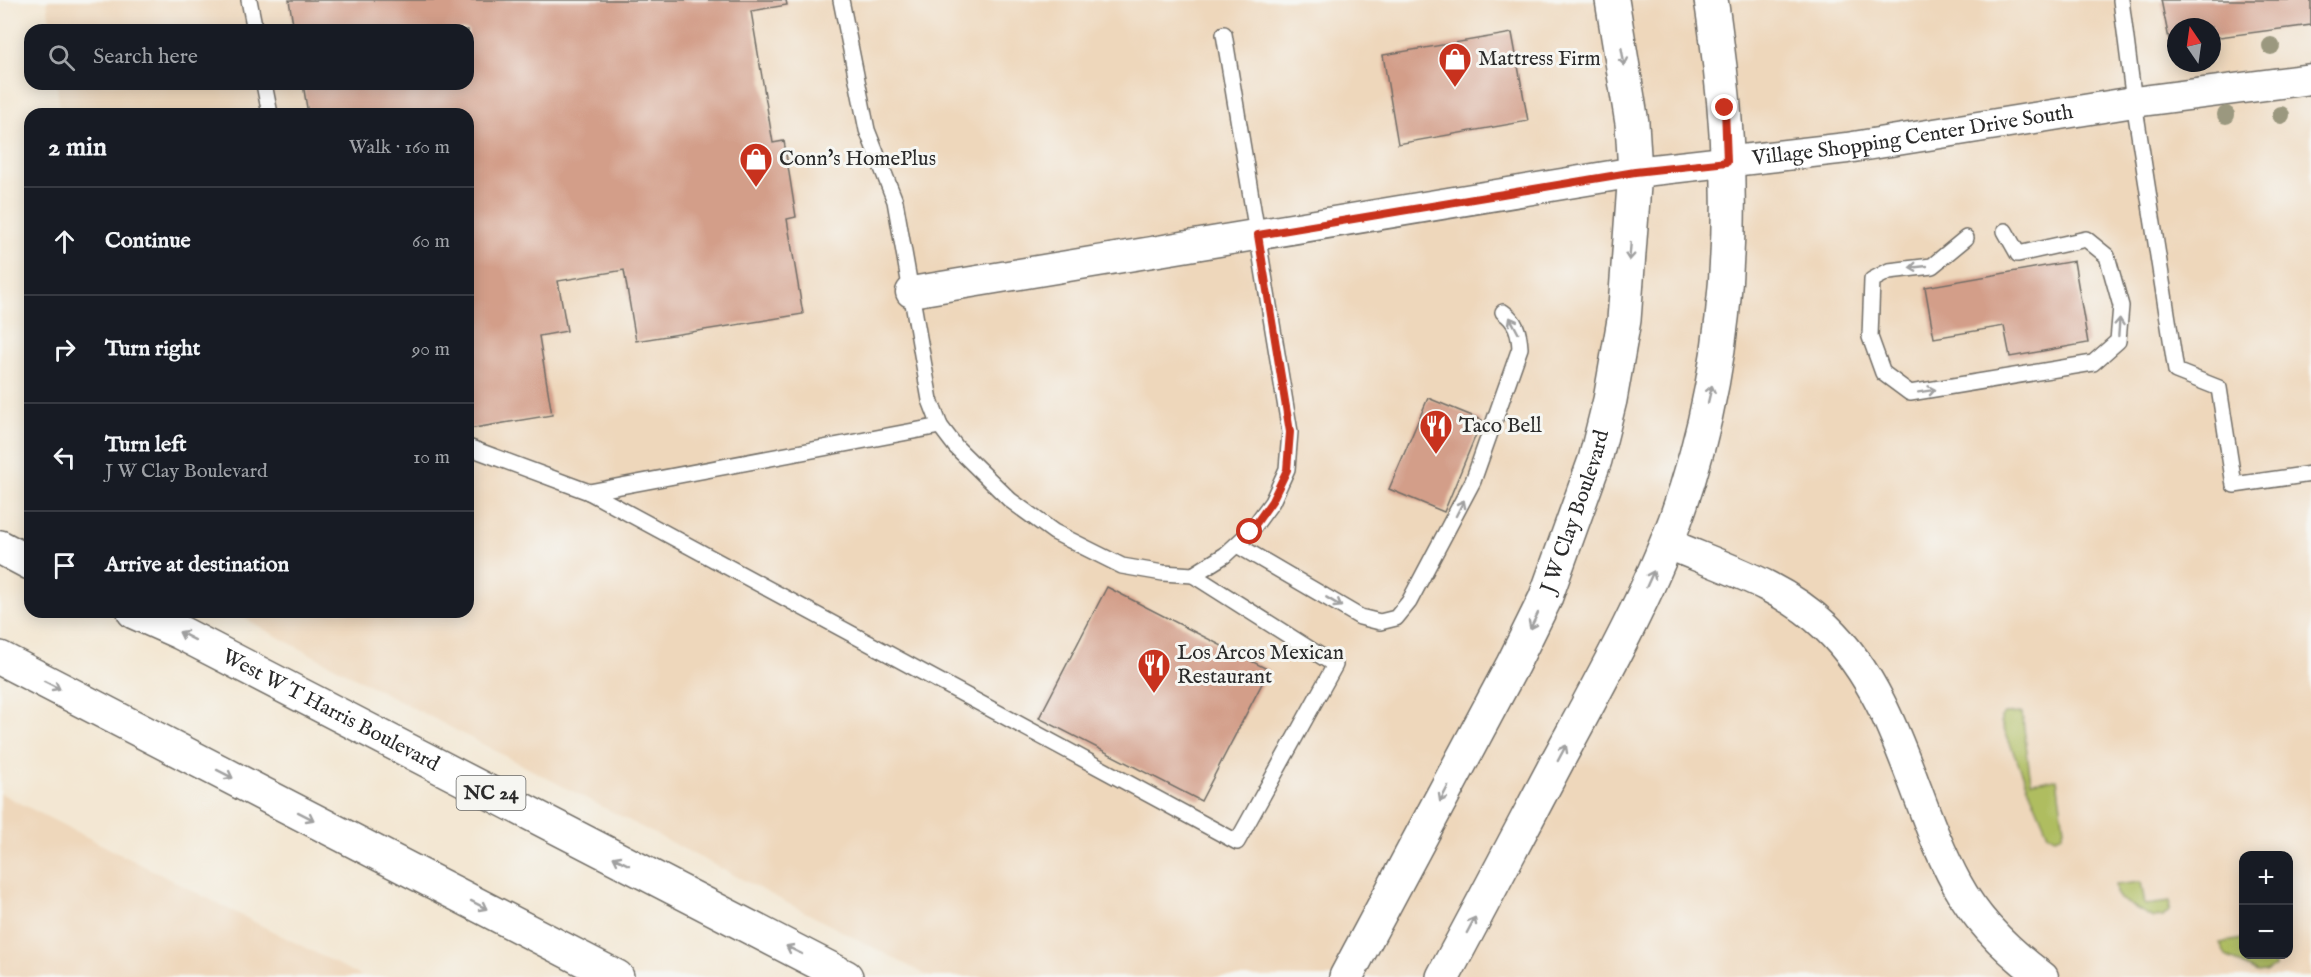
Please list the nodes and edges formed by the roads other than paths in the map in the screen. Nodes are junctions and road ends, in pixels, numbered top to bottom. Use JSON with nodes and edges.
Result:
{"nodes":[{"id":1,"x":249,"y":0,"type":"edge"},
{"id":2,"x":840,"y":0,"type":"edge"},
{"id":3,"x":1612,"y":0,"type":"edge"},
{"id":4,"x":1711,"y":0,"type":"edge"},
{"id":5,"x":2121,"y":0,"type":"edge"},
{"id":6,"x":254,"y":24,"type":"edge"},
{"id":7,"x":1224,"y":34,"type":"dead end"},
{"id":8,"x":2311,"y":79,"type":"edge"},
{"id":9,"x":265,"y":90,"type":"edge"},
{"id":10,"x":2134,"y":102,"type":"junction"},
{"id":11,"x":269,"y":108,"type":"edge"},
{"id":12,"x":1727,"y":162,"type":"junction"},
{"id":13,"x":1635,"y":172,"type":"junction"},
{"id":14,"x":2005,"y":231,"type":"dead end"},
{"id":15,"x":1258,"y":235,"type":"junction"},
{"id":16,"x":1966,"y":238,"type":"dead end"},
{"id":17,"x":911,"y":292,"type":"junction"},
{"id":18,"x":1503,"y":312,"type":"dead end"},
{"id":19,"x":940,"y":426,"type":"junction"},
{"id":20,"x":474,"y":449,"type":"edge"},
{"id":21,"x":2311,"y":474,"type":"edge"},
{"id":22,"x":589,"y":492,"type":"junction"},
{"id":23,"x":1666,"y":543,"type":"junction"},
{"id":24,"x":1237,"y":544,"type":"junction"},
{"id":25,"x":0,"y":547,"type":"edge"},
{"id":26,"x":24,"y":560,"type":"edge"},
{"id":27,"x":1192,"y":575,"type":"junction"},
{"id":28,"x":147,"y":618,"type":"edge"},
{"id":29,"x":0,"y":658,"type":"edge"},
{"id":30,"x":617,"y":977,"type":"edge"},
{"id":31,"x":846,"y":977,"type":"edge"},
{"id":32,"x":1346,"y":977,"type":"edge"},
{"id":33,"x":1443,"y":977,"type":"edge"},
{"id":34,"x":2043,"y":977,"type":"edge"}],
"edges":[{"from":1,"to":6,"type":"lane"},
{"from":2,"to":17,"type":"lane"},
{"from":3,"to":13,"type":"street","name":"J W Clay Boulevard","one_way":true},
{"from":4,"to":12,"type":"street"},
{"from":5,"to":10,"type":"lane"},
{"from":7,"to":15,"type":"lane"},
{"from":8,"to":10,"type":"street","name":"Village Shopping Center Drive South"},
{"from":9,"to":11,"type":"lane"},
{"from":10,"to":12,"type":"street","name":"Village Shopping Center Drive South"},
{"from":10,"to":21,"type":"lane"},
{"from":12,"to":13,"type":"street","name":"Village Shopping Center Drive South"},
{"from":23,"to":12,"type":"street","one_way":true},
{"from":13,"to":15,"type":"street","name":"Village Shopping Center Drive South"},
{"from":13,"to":32,"type":"street","name":"J W Clay Boulevard","one_way":true},
{"from":16,"to":14,"type":"lane","one_way":true},
{"from":15,"to":17,"type":"street","name":"Village Shopping Center Drive South"},
{"from":15,"to":24,"type":"lane"},
{"from":17,"to":19,"type":"lane"},
{"from":24,"to":18,"type":"lane","one_way":true},
{"from":19,"to":22,"type":"lane"},
{"from":19,"to":27,"type":"lane"},
{"from":20,"to":22,"type":"lane"},
{"from":22,"to":27,"type":"lane"},
{"from":33,"to":23,"type":"street","one_way":true},
{"from":23,"to":34,"type":"street"},
{"from":24,"to":27,"type":"lane"},
{"from":25,"to":26,"type":"street"},
{"from":31,"to":28,"type":"street","name":"West W T Harris Boulevard","number":"NC 24","one_way":true},
{"from":29,"to":30,"type":"street","one_way":true}]}
